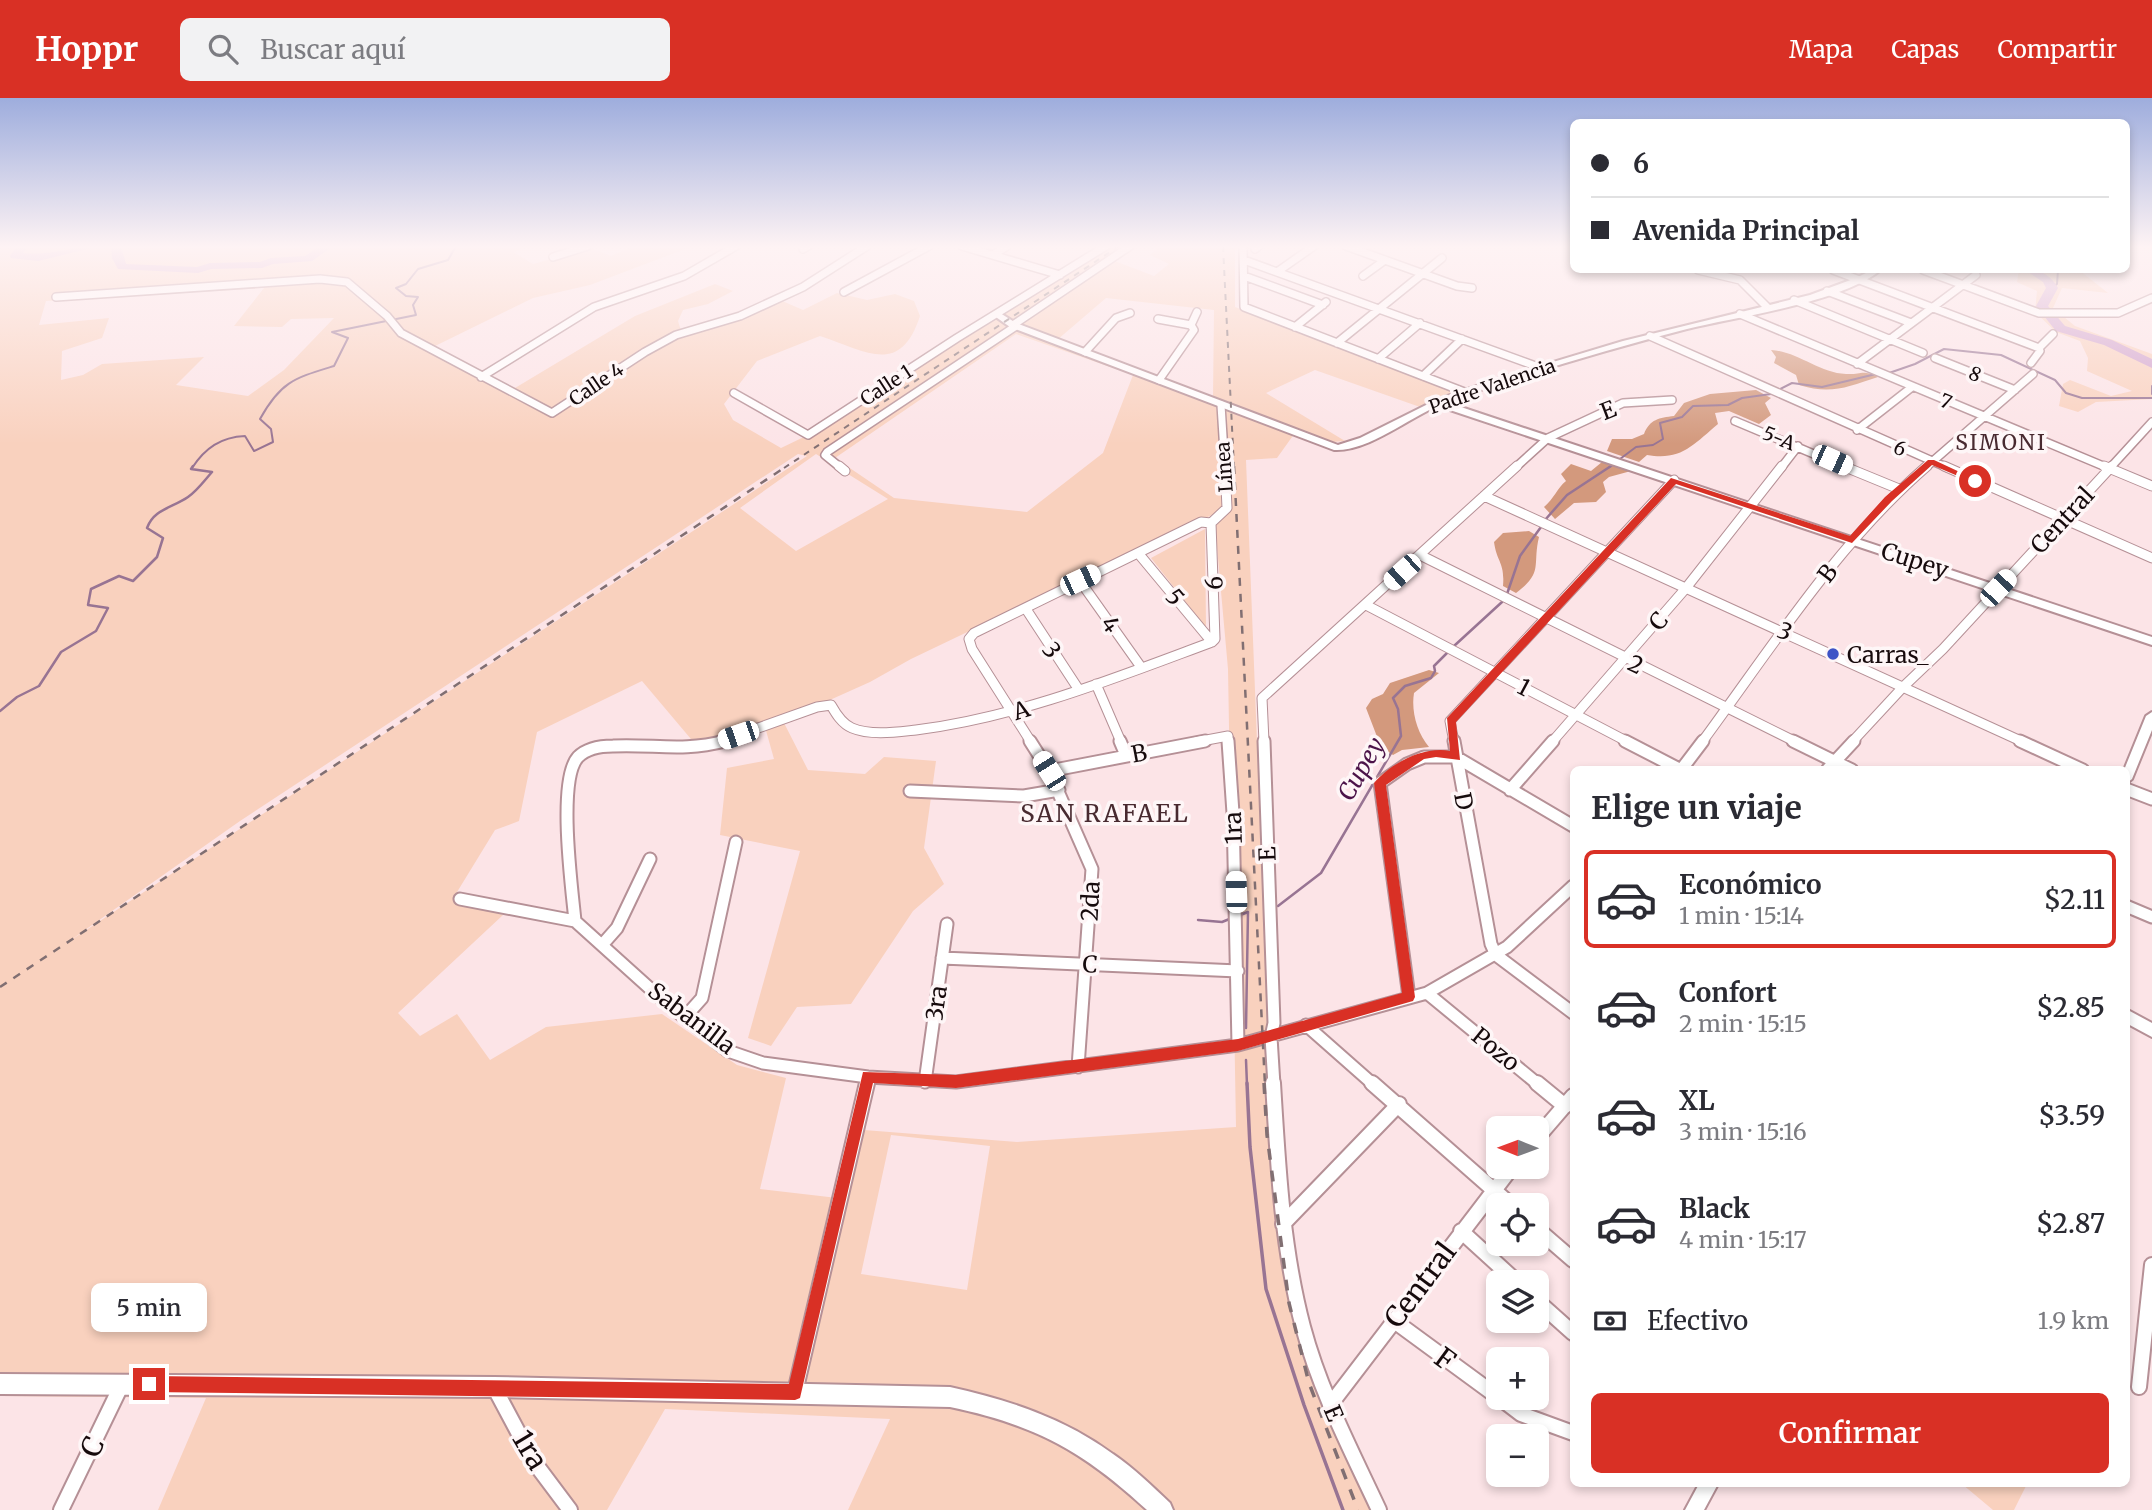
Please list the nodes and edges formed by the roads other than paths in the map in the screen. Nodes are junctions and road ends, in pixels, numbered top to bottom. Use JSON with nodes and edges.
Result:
{"nodes":[{"id":1,"x":382,"y":312,"type":"edge"},
{"id":2,"x":587,"y":312,"type":"edge"},
{"id":3,"x":749,"y":312,"type":"edge"},
{"id":4,"x":1002,"y":312,"type":"edge"},
{"id":5,"x":1035,"y":312,"type":"edge"},
{"id":6,"x":1197,"y":312,"type":"dead end"},
{"id":7,"x":1256,"y":312,"type":"edge"},
{"id":8,"x":1314,"y":312,"type":"edge"},
{"id":9,"x":1374,"y":312,"type":"edge"},
{"id":10,"x":1390,"y":312,"type":"edge"},
{"id":11,"x":1745,"y":312,"type":"edge"},
{"id":12,"x":1823,"y":312,"type":"edge"},
{"id":13,"x":1882,"y":312,"type":"edge"},
{"id":14,"x":1926,"y":312,"type":"edge"},
{"id":15,"x":1945,"y":312,"type":"edge"},
{"id":16,"x":2036,"y":312,"type":"edge"},
{"id":17,"x":2121,"y":312,"type":"edge"},
{"id":18,"x":1129,"y":313,"type":"dead end"},
{"id":19,"x":1740,"y":313,"type":"junction"},
{"id":20,"x":997,"y":315,"type":"junction"},
{"id":21,"x":1157,"y":319,"type":"dead end"},
{"id":22,"x":1420,"y":323,"type":"junction"},
{"id":23,"x":1911,"y":323,"type":"junction"},
{"id":24,"x":1015,"y":326,"type":"junction"},
{"id":25,"x":1191,"y":326,"type":"junction"},
{"id":26,"x":1295,"y":327,"type":"junction"},
{"id":27,"x":2053,"y":334,"type":"dead end"},
{"id":28,"x":1650,"y":336,"type":"junction"},
{"id":29,"x":1462,"y":339,"type":"junction"},
{"id":30,"x":1889,"y":339,"type":"junction"},
{"id":31,"x":1337,"y":343,"type":"junction"},
{"id":32,"x":2039,"y":348,"type":"junction"},
{"id":33,"x":1086,"y":352,"type":"junction"},
{"id":34,"x":1923,"y":353,"type":"dead end"},
{"id":35,"x":1935,"y":358,"type":"dead end"},
{"id":36,"x":1378,"y":359,"type":"junction"},
{"id":37,"x":2031,"y":363,"type":"dead end"},
{"id":38,"x":1857,"y":364,"type":"junction"},
{"id":39,"x":1541,"y":368,"type":"junction"},
{"id":40,"x":2033,"y":374,"type":"dead end"},
{"id":41,"x":1423,"y":376,"type":"junction"},
{"id":42,"x":481,"y":377,"type":"junction"},
{"id":43,"x":1159,"y":380,"type":"junction"},
{"id":44,"x":1912,"y":387,"type":"junction"},
{"id":45,"x":2015,"y":390,"type":"junction"},
{"id":46,"x":734,"y":393,"type":"dead end"},
{"id":47,"x":1467,"y":393,"type":"junction"},
{"id":48,"x":1456,"y":397,"type":"junction"},
{"id":49,"x":1672,"y":400,"type":"dead end"},
{"id":50,"x":1437,"y":403,"type":"junction"},
{"id":51,"x":1221,"y":404,"type":"junction"},
{"id":52,"x":1456,"y":409,"type":"junction"},
{"id":53,"x":1986,"y":417,"type":"junction"},
{"id":54,"x":1735,"y":421,"type":"dead end"},
{"id":55,"x":2152,"y":422,"type":"edge"},
{"id":56,"x":1857,"y":430,"type":"junction"},
{"id":57,"x":1548,"y":438,"type":"junction"},
{"id":58,"x":1798,"y":446,"type":"junction"},
{"id":59,"x":1931,"y":462,"type":"junction"},
{"id":60,"x":2110,"y":468,"type":"junction"},
{"id":61,"x":845,"y":471,"type":"dead end"},
{"id":62,"x":1674,"y":480,"type":"junction"},
{"id":63,"x":2152,"y":486,"type":"edge"},
{"id":64,"x":1899,"y":489,"type":"junction"},
{"id":65,"x":1484,"y":496,"type":"junction"},
{"id":66,"x":1751,"y":505,"type":"junction"},
{"id":67,"x":2062,"y":518,"type":"junction"},
{"id":68,"x":1211,"y":523,"type":"junction"},
{"id":69,"x":1852,"y":540,"type":"junction"},
{"id":70,"x":1138,"y":553,"type":"junction"},
{"id":71,"x":1608,"y":553,"type":"junction"},
{"id":72,"x":1420,"y":555,"type":"junction"},
{"id":73,"x":2152,"y":558,"type":"edge"},
{"id":74,"x":1080,"y":580,"type":"junction"},
{"id":75,"x":1686,"y":588,"type":"junction"},
{"id":76,"x":1998,"y":588,"type":"junction"},
{"id":77,"x":1366,"y":605,"type":"junction"},
{"id":78,"x":1026,"y":610,"type":"junction"},
{"id":79,"x":1546,"y":619,"type":"junction"},
{"id":80,"x":1784,"y":631,"type":"junction"},
{"id":81,"x":2152,"y":641,"type":"edge"},
{"id":82,"x":1212,"y":642,"type":"junction"},
{"id":83,"x":1625,"y":659,"type":"junction"},
{"id":84,"x":1141,"y":667,"type":"junction"},
{"id":85,"x":1495,"y":671,"type":"junction"},
{"id":86,"x":1096,"y":684,"type":"junction"},
{"id":87,"x":1903,"y":687,"type":"junction"},
{"id":88,"x":1079,"y":690,"type":"junction"},
{"id":89,"x":1728,"y":709,"type":"junction"},
{"id":90,"x":1013,"y":713,"type":"junction"},
{"id":91,"x":1576,"y":715,"type":"junction"},
{"id":92,"x":2151,"y":723,"type":"edge"},
{"id":93,"x":1228,"y":736,"type":"joint"},
{"id":94,"x":1126,"y":755,"type":"junction"},
{"id":95,"x":1456,"y":757,"type":"junction"},
{"id":96,"x":1673,"y":766,"type":"edge"},
{"id":97,"x":1684,"y":766,"type":"edge"},
{"id":98,"x":1831,"y":766,"type":"edge"},
{"id":99,"x":2074,"y":766,"type":"edge"},
{"id":100,"x":2130,"y":770,"type":"edge"},
{"id":101,"x":1049,"y":771,"type":"junction"},
{"id":102,"x":1059,"y":790,"type":"junction"},
{"id":103,"x":1510,"y":790,"type":"junction"},
{"id":104,"x":910,"y":791,"type":"dead end"},
{"id":105,"x":2130,"y":791,"type":"edge"},
{"id":106,"x":2152,"y":799,"type":"edge"},
{"id":107,"x":1570,"y":824,"type":"edge"},
{"id":108,"x":736,"y":842,"type":"dead end"},
{"id":109,"x":650,"y":859,"type":"dead end"},
{"id":110,"x":1570,"y":889,"type":"edge"},
{"id":111,"x":460,"y":899,"type":"dead end"},
{"id":112,"x":2130,"y":908,"type":"edge"},
{"id":113,"x":2152,"y":917,"type":"edge"},
{"id":114,"x":575,"y":921,"type":"junction"},
{"id":115,"x":947,"y":924,"type":"dead end"},
{"id":116,"x":602,"y":945,"type":"junction"},
{"id":117,"x":1496,"y":955,"type":"junction"},
{"id":118,"x":942,"y":958,"type":"junction"},
{"id":119,"x":1087,"y":964,"type":"junction"},
{"id":120,"x":1238,"y":971,"type":"junction"},
{"id":121,"x":1427,"y":993,"type":"junction"},
{"id":122,"x":1409,"y":997,"type":"junction"},
{"id":123,"x":1570,"y":1011,"type":"edge"},
{"id":124,"x":686,"y":1016,"type":"junction"},
{"id":125,"x":2130,"y":1017,"type":"edge"},
{"id":126,"x":1306,"y":1025,"type":"junction"},
{"id":127,"x":2152,"y":1031,"type":"edge"},
{"id":128,"x":1271,"y":1037,"type":"junction"},
{"id":129,"x":1238,"y":1045,"type":"junction"},
{"id":130,"x":1078,"y":1067,"type":"junction"},
{"id":131,"x":868,"y":1077,"type":"junction"},
{"id":132,"x":925,"y":1082,"type":"junction"},
{"id":133,"x":1569,"y":1101,"type":"edge"},
{"id":134,"x":1399,"y":1104,"type":"junction"},
{"id":135,"x":1549,"y":1124,"type":"edge"},
{"id":136,"x":1501,"y":1180,"type":"edge"},
{"id":137,"x":1493,"y":1189,"type":"junction"},
{"id":138,"x":1497,"y":1193,"type":"edge"},
{"id":139,"x":1283,"y":1224,"type":"junction"},
{"id":140,"x":1461,"y":1231,"type":"junction"},
{"id":141,"x":1549,"y":1239,"type":"edge"},
{"id":142,"x":1570,"y":1257,"type":"edge"},
{"id":143,"x":2152,"y":1265,"type":"edge"},
{"id":144,"x":1504,"y":1270,"type":"edge"},
{"id":145,"x":1549,"y":1312,"type":"edge"},
{"id":146,"x":1393,"y":1320,"type":"junction"},
{"id":147,"x":1570,"y":1330,"type":"edge"},
{"id":148,"x":122,"y":1384,"type":"junction"},
{"id":149,"x":494,"y":1387,"type":"junction"},
{"id":150,"x":2139,"y":1387,"type":"dead end"},
{"id":151,"x":2,"y":1388,"type":"edge"},
{"id":152,"x":1486,"y":1388,"type":"edge"},
{"id":153,"x":795,"y":1392,"type":"junction"},
{"id":154,"x":1330,"y":1405,"type":"junction"},
{"id":155,"x":1516,"y":1410,"type":"edge"},
{"id":156,"x":1570,"y":1432,"type":"edge"},
{"id":157,"x":1708,"y":1487,"type":"edge"},
{"id":158,"x":1698,"y":1508,"type":"edge"},
{"id":159,"x":61,"y":1510,"type":"edge"},
{"id":160,"x":570,"y":1510,"type":"edge"},
{"id":161,"x":1163,"y":1510,"type":"edge"},
{"id":162,"x":1379,"y":1510,"type":"edge"}],
"edges":[{"from":1,"to":42,"type":"street"},
{"from":2,"to":42,"type":"street"},
{"from":3,"to":42,"type":"street","name":"Calle 4"},
{"from":4,"to":20,"type":"street","name":"Calle 1"},
{"from":5,"to":24,"type":"street"},
{"from":6,"to":25,"type":"street"},
{"from":7,"to":26,"type":"street"},
{"from":8,"to":26,"type":"street"},
{"from":9,"to":31,"type":"street"},
{"from":10,"to":22,"type":"street"},
{"from":11,"to":19,"type":"street","name":"Padre Valencia"},
{"from":12,"to":30,"type":"street"},
{"from":13,"to":23,"type":"street"},
{"from":14,"to":23,"type":"street"},
{"from":15,"to":32,"type":"street"},
{"from":16,"to":17,"type":"street"},
{"from":18,"to":33,"type":"street"},
{"from":19,"to":28,"type":"street","name":"Padre Valencia"},
{"from":19,"to":38,"type":"street","name":"7"},
{"from":20,"to":24,"type":"street"},
{"from":20,"to":46,"type":"street","name":"Calle 1"},
{"from":21,"to":25,"type":"street"},
{"from":22,"to":29,"type":"street"},
{"from":22,"to":36,"type":"street"},
{"from":23,"to":30,"type":"street"},
{"from":24,"to":33,"type":"street"},
{"from":24,"to":61,"type":"street"},
{"from":25,"to":43,"type":"street"},
{"from":26,"to":31,"type":"street"},
{"from":27,"to":32,"type":"street"},
{"from":28,"to":39,"type":"street","name":"Padre Valencia"},
{"from":28,"to":56,"type":"street","name":"6"},
{"from":29,"to":39,"type":"street"},
{"from":29,"to":41,"type":"street"},
{"from":30,"to":34,"type":"street"},
{"from":30,"to":38,"type":"street"},
{"from":31,"to":36,"type":"street"},
{"from":32,"to":37,"type":"street"},
{"from":33,"to":43,"type":"street"},
{"from":35,"to":45,"type":"street","name":"8"},
{"from":36,"to":41,"type":"street"},
{"from":38,"to":44,"type":"street","name":"7"},
{"from":39,"to":47,"type":"street","name":"Padre Valencia"},
{"from":40,"to":45,"type":"street","name":"B"},
{"from":41,"to":47,"type":"street"},
{"from":43,"to":51,"type":"street"},
{"from":44,"to":53,"type":"street","name":"7"},
{"from":44,"to":56,"type":"street"},
{"from":45,"to":53,"type":"street","name":"B"},
{"from":47,"to":48,"type":"street","name":"Padre Valencia"},
{"from":48,"to":50,"type":"street","name":"Padre Valencia"},
{"from":48,"to":52,"type":"street"},
{"from":49,"to":57,"type":"street","name":"E"},
{"from":50,"to":51,"type":"street","name":"Padre Valencia"},
{"from":50,"to":52,"type":"street","name":"Cupey"},
{"from":51,"to":68,"type":"street","name":"Línea"},
{"from":52,"to":57,"type":"street","name":"Cupey"},
{"from":53,"to":59,"type":"street","name":"B"},
{"from":53,"to":60,"type":"street","name":"7"},
{"from":54,"to":58,"type":"street","name":"5-A"},
{"from":55,"to":60,"type":"street","name":"Central"},
{"from":56,"to":59,"type":"street","name":"6"},
{"from":57,"to":62,"type":"street","name":"Cupey"},
{"from":57,"to":65,"type":"street","name":"E"},
{"from":58,"to":64,"type":"street","name":"5-A"},
{"from":58,"to":66,"type":"street","name":"C"},
{"from":59,"to":64,"type":"street","name":"B"},
{"from":59,"to":67,"type":"street","name":"6"},
{"from":60,"to":63,"type":"street","name":"7"},
{"from":60,"to":67,"type":"street","name":"Central"},
{"from":62,"to":66,"type":"street","name":"Cupey"},
{"from":62,"to":71,"type":"street","name":"D"},
{"from":64,"to":69,"type":"street","name":"B"},
{"from":65,"to":71,"type":"street","name":"3"},
{"from":65,"to":72,"type":"street","name":"E"},
{"from":66,"to":69,"type":"street","name":"Cupey"},
{"from":66,"to":75,"type":"street","name":"C"},
{"from":67,"to":73,"type":"street","name":"6"},
{"from":67,"to":76,"type":"street","name":"Central"},
{"from":68,"to":70,"type":"street"},
{"from":68,"to":82,"type":"street","name":"6"},
{"from":69,"to":76,"type":"street","name":"Cupey"},
{"from":69,"to":80,"type":"street","name":"B"},
{"from":70,"to":74,"type":"street"},
{"from":70,"to":82,"type":"street","name":"5"},
{"from":71,"to":75,"type":"street","name":"3"},
{"from":71,"to":79,"type":"street","name":"D"},
{"from":72,"to":77,"type":"street","name":"E"},
{"from":72,"to":79,"type":"street","name":"2"},
{"from":74,"to":78,"type":"street"},
{"from":74,"to":84,"type":"street","name":"4"},
{"from":75,"to":80,"type":"street","name":"3"},
{"from":75,"to":83,"type":"street","name":"C"},
{"from":76,"to":81,"type":"street","name":"Cupey"},
{"from":76,"to":87,"type":"street","name":"Central"},
{"from":77,"to":85,"type":"street","name":"1"},
{"from":77,"to":128,"type":"street","name":"E"},
{"from":78,"to":88,"type":"street","name":"3"},
{"from":78,"to":90,"type":"street","name":"2da"},
{"from":79,"to":83,"type":"street","name":"2"},
{"from":79,"to":85,"type":"street","name":"D"},
{"from":80,"to":87,"type":"street","name":"3"},
{"from":80,"to":89,"type":"street","name":"B"},
{"from":82,"to":84,"type":"street","name":"A"},
{"from":83,"to":89,"type":"street","name":"2"},
{"from":83,"to":91,"type":"street","name":"C"},
{"from":84,"to":86,"type":"street","name":"A"},
{"from":85,"to":91,"type":"street","name":"1"},
{"from":85,"to":95,"type":"street","name":"D"},
{"from":86,"to":88,"type":"street","name":"A"},
{"from":86,"to":94,"type":"street"},
{"from":87,"to":98,"type":"street","name":"Central"},
{"from":87,"to":99,"type":"street","name":"3"},
{"from":88,"to":90,"type":"street","name":"A"},
{"from":89,"to":97,"type":"street","name":"B"},
{"from":89,"to":98,"type":"street","name":"2"},
{"from":90,"to":101,"type":"street","name":"2da"},
{"from":90,"to":114,"type":"street","name":"A"},
{"from":91,"to":96,"type":"street","name":"1"},
{"from":91,"to":103,"type":"street","name":"C"},
{"from":92,"to":100,"type":"street"},
{"from":93,"to":94,"type":"street","name":"B"},
{"from":93,"to":120,"type":"street","name":"1ra"},
{"from":94,"to":101,"type":"street","name":"B"},
{"from":95,"to":103,"type":"street"},
{"from":95,"to":117,"type":"street","name":"D"},
{"from":95,"to":122,"type":"street"},
{"from":101,"to":102,"type":"street","name":"2da"},
{"from":102,"to":104,"type":"street"},
{"from":102,"to":119,"type":"street","name":"2da"},
{"from":103,"to":107,"type":"street"},
{"from":105,"to":106,"type":"street"},
{"from":108,"to":124,"type":"street"},
{"from":109,"to":116,"type":"street"},
{"from":110,"to":117,"type":"street"},
{"from":111,"to":114,"type":"street"},
{"from":112,"to":113,"type":"street"},
{"from":114,"to":116,"type":"street","name":"Sabanilla"},
{"from":115,"to":118,"type":"street","name":"3ra"},
{"from":116,"to":124,"type":"street","name":"Sabanilla"},
{"from":117,"to":121,"type":"street"},
{"from":117,"to":123,"type":"street"},
{"from":118,"to":119,"type":"street","name":"C"},
{"from":118,"to":132,"type":"street","name":"3ra"},
{"from":119,"to":120,"type":"street","name":"C"},
{"from":119,"to":130,"type":"street","name":"2da"},
{"from":120,"to":129,"type":"street","name":"1ra"},
{"from":121,"to":122,"type":"street"},
{"from":121,"to":133,"type":"street","name":"Pozo"},
{"from":122,"to":126,"type":"street"},
{"from":124,"to":131,"type":"street","name":"Sabanilla"},
{"from":125,"to":127,"type":"street"},
{"from":126,"to":128,"type":"street"},
{"from":126,"to":134,"type":"street"},
{"from":128,"to":129,"type":"street"},
{"from":128,"to":139,"type":"street","name":"E"},
{"from":129,"to":130,"type":"street","name":"Sabanilla"},
{"from":130,"to":132,"type":"street","name":"Sabanilla"},
{"from":131,"to":132,"type":"street","name":"Sabanilla"},
{"from":131,"to":153,"type":"street"},
{"from":133,"to":135,"type":"street"},
{"from":134,"to":137,"type":"street"},
{"from":134,"to":139,"type":"street"},
{"from":136,"to":137,"type":"street","name":"Central"},
{"from":137,"to":138,"type":"street"},
{"from":137,"to":140,"type":"street","name":"Central"},
{"from":139,"to":154,"type":"street","name":"E"},
{"from":140,"to":144,"type":"street"},
{"from":140,"to":146,"type":"street","name":"Central"},
{"from":141,"to":142,"type":"street"},
{"from":143,"to":150,"type":"street"},
{"from":145,"to":147,"type":"street"},
{"from":146,"to":152,"type":"street","name":"F"},
{"from":146,"to":154,"type":"street","name":"Central"},
{"from":148,"to":149,"type":"main road"},
{"from":148,"to":151,"type":"main road"},
{"from":148,"to":159,"type":"street","name":"C"},
{"from":149,"to":153,"type":"main road"},
{"from":149,"to":160,"type":"street","name":"1ra"},
{"from":153,"to":161,"type":"main road"},
{"from":154,"to":162,"type":"street","name":"E"},
{"from":155,"to":156,"type":"street","name":"F"},
{"from":157,"to":158,"type":"street"}]}
